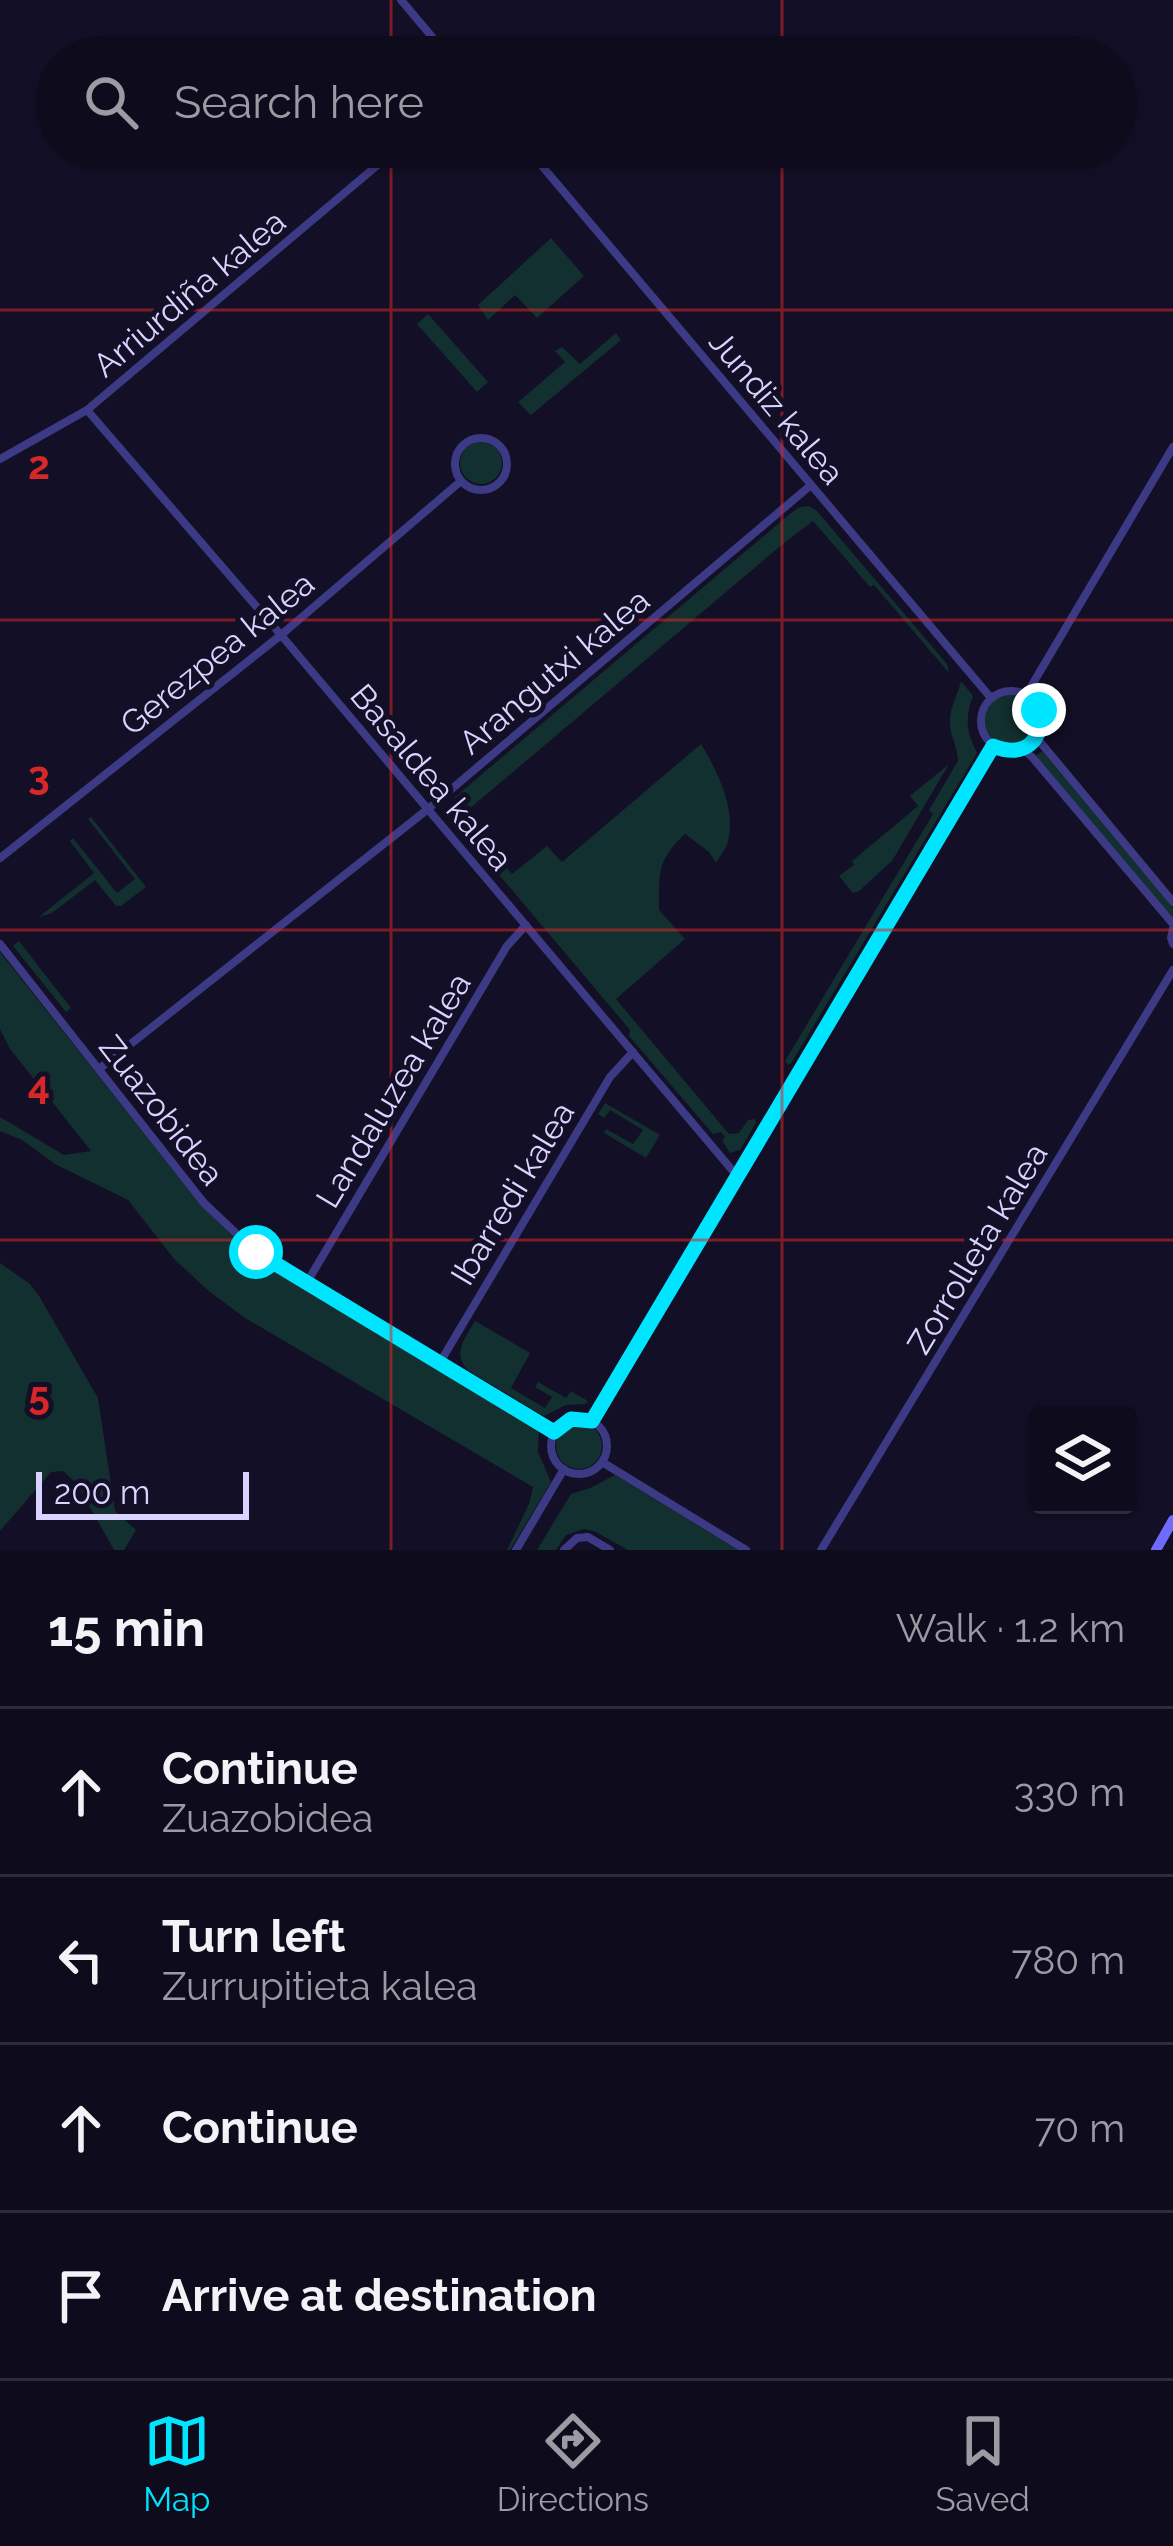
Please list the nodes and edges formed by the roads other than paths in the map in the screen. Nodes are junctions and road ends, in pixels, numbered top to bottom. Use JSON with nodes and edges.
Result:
{"nodes":[{"id":1,"x":401,"y":0,"type":"edge"},
{"id":2,"x":431,"y":36,"type":"edge"},
{"id":3,"x":374,"y":168,"type":"edge"},
{"id":4,"x":544,"y":168,"type":"edge"},
{"id":5,"x":88,"y":410,"type":"junction"},
{"id":6,"x":1173,"y":447,"type":"edge"},
{"id":7,"x":0,"y":459,"type":"edge"},
{"id":8,"x":460,"y":481,"type":"junction"},
{"id":9,"x":811,"y":485,"type":"junction"},
{"id":10,"x":281,"y":635,"type":"junction"},
{"id":11,"x":1026,"y":694,"type":"junction"},
{"id":12,"x":991,"y":698,"type":"junction"},
{"id":13,"x":1036,"y":737,"type":"junction"},
{"id":14,"x":993,"y":746,"type":"junction"},
{"id":15,"x":1022,"y":749,"type":"junction"},
{"id":16,"x":428,"y":809,"type":"junction"},
{"id":17,"x":0,"y":858,"type":"edge"},
{"id":18,"x":1173,"y":902,"type":"edge"},
{"id":19,"x":526,"y":925,"type":"junction"},
{"id":20,"x":1173,"y":926,"type":"edge"},
{"id":21,"x":0,"y":944,"type":"edge"},
{"id":22,"x":1173,"y":944,"type":"edge"},
{"id":23,"x":1173,"y":970,"type":"edge"},
{"id":24,"x":633,"y":1052,"type":"junction"},
{"id":25,"x":99,"y":1070,"type":"junction"},
{"id":26,"x":737,"y":1177,"type":"junction"},
{"id":27,"x":306,"y":1284,"type":"junction"},
{"id":28,"x":439,"y":1364,"type":"junction"},
{"id":29,"x":592,"y":1421,"type":"junction"},
{"id":30,"x":554,"y":1432,"type":"junction"},
{"id":31,"x":602,"y":1462,"type":"junction"},
{"id":32,"x":564,"y":1469,"type":"junction"},
{"id":33,"x":1173,"y":1520,"type":"edge"},
{"id":34,"x":516,"y":1550,"type":"edge"},
{"id":35,"x":564,"y":1550,"type":"edge"},
{"id":36,"x":610,"y":1550,"type":"edge"},
{"id":37,"x":746,"y":1550,"type":"edge"},
{"id":38,"x":821,"y":1550,"type":"edge"},
{"id":39,"x":1156,"y":1550,"type":"edge"}],
"edges":[{"from":1,"to":2,"type":"street"},
{"from":3,"to":5,"type":"street","name":"Arriurdiña kalea"},
{"from":4,"to":9,"type":"street","name":"Jundiz kalea"},
{"from":5,"to":7,"type":"street","name":"Arriurdiña kalea"},
{"from":5,"to":10,"type":"street","name":"Basaldea kalea"},
{"from":6,"to":11,"type":"street"},
{"from":8,"to":8,"type":"street"},
{"from":8,"to":10,"type":"street","name":"Gerezpea kalea"},
{"from":9,"to":12,"type":"street","name":"Jundiz kalea"},
{"from":9,"to":16,"type":"street","name":"Arangutxi kalea"},
{"from":10,"to":16,"type":"street","name":"Basaldea kalea"},
{"from":10,"to":17,"type":"street","name":"Gerezpea kalea"},
{"from":11,"to":12,"type":"street"},
{"from":11,"to":13,"type":"street"},
{"from":12,"to":14,"type":"street"},
{"from":13,"to":15,"type":"street"},
{"from":13,"to":18,"type":"street"},
{"from":14,"to":15,"type":"street"},
{"from":14,"to":26,"type":"street"},
{"from":15,"to":20,"type":"street"},
{"from":16,"to":19,"type":"street","name":"Basaldea kalea"},
{"from":16,"to":25,"type":"street","name":"Arangutxi kalea"},
{"from":19,"to":24,"type":"street","name":"Basaldea kalea"},
{"from":19,"to":27,"type":"street","name":"Landaluzea kalea"},
{"from":20,"to":22,"type":"street"},
{"from":21,"to":25,"type":"street","name":"Zuazobidea"},
{"from":23,"to":38,"type":"street","name":"Zorrolleta kalea"},
{"from":24,"to":26,"type":"street","name":"Basaldea kalea"},
{"from":24,"to":28,"type":"street","name":"Ibarredi kalea"},
{"from":25,"to":27,"type":"street","name":"Zuazobidea"},
{"from":26,"to":29,"type":"street"},
{"from":27,"to":28,"type":"street","name":"Zuazobidea"},
{"from":28,"to":30,"type":"street","name":"Zuazobidea"},
{"from":29,"to":30,"type":"street"},
{"from":29,"to":31,"type":"street"},
{"from":30,"to":32,"type":"street"},
{"from":31,"to":32,"type":"street"},
{"from":31,"to":37,"type":"street"},
{"from":32,"to":34,"type":"street"},
{"from":33,"to":39,"type":"street"},
{"from":35,"to":36,"type":"street"}]}
